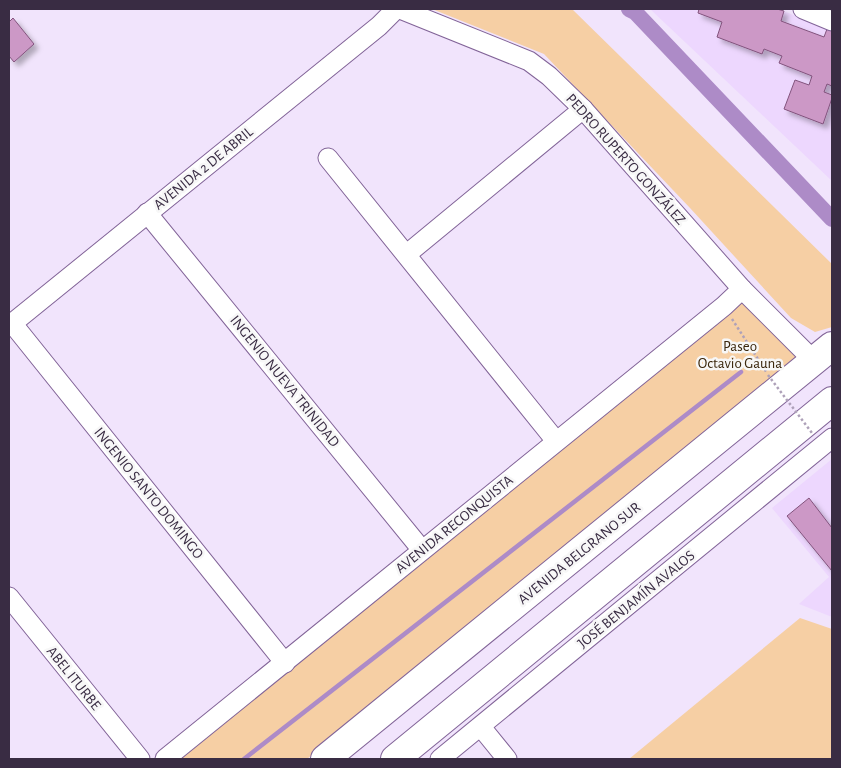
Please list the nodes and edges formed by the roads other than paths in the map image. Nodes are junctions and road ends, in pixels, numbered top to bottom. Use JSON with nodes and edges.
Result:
{"nodes":[{"id":1,"x":396,"y":9,"type":"edge"},
{"id":2,"x":400,"y":9,"type":"edge"},
{"id":3,"x":803,"y":9,"type":"edge"},
{"id":4,"x":832,"y":21,"type":"edge"},
{"id":5,"x":583,"y":108,"type":"junction"},
{"id":6,"x":328,"y":158,"type":"dead end"},
{"id":7,"x":148,"y":213,"type":"junction"},
{"id":8,"x":407,"y":254,"type":"junction"},
{"id":9,"x":742,"y":289,"type":"junction"},
{"id":10,"x":10,"y":325,"type":"edge"},
{"id":11,"x":823,"y":353,"type":"edge"},
{"id":12,"x":832,"y":401,"type":"edge"},
{"id":13,"x":832,"y":438,"type":"edge"},
{"id":14,"x":556,"y":441,"type":"junction"},
{"id":15,"x":422,"y":550,"type":"junction"},
{"id":16,"x":9,"y":596,"type":"edge"},
{"id":17,"x":285,"y":663,"type":"junction"},
{"id":18,"x":481,"y":727,"type":"junction"},
{"id":19,"x":140,"y":759,"type":"edge"},
{"id":20,"x":165,"y":759,"type":"edge"},
{"id":21,"x":325,"y":759,"type":"edge"},
{"id":22,"x":395,"y":759,"type":"edge"},
{"id":23,"x":440,"y":759,"type":"edge"},
{"id":24,"x":508,"y":759,"type":"edge"}],
"edges":[{"from":1,"to":7,"type":"street","name":"AVENIDA 2 DE ABRIL"},
{"from":2,"to":5,"type":"street","name":"PEDRO RUPERTO GONZÁLEZ"},
{"from":3,"to":4,"type":"street"},
{"from":5,"to":8,"type":"street"},
{"from":5,"to":9,"type":"street","name":"PEDRO RUPERTO GONZÁLEZ"},
{"from":6,"to":8,"type":"street"},
{"from":7,"to":10,"type":"street","name":"AVENIDA 2 DE ABRIL"},
{"from":7,"to":15,"type":"street","name":"INGENIO NUEVA TRINIDAD"},
{"from":8,"to":14,"type":"street"},
{"from":9,"to":11,"type":"street","name":"PEDRO RUPERTO GONZÁLEZ"},
{"from":9,"to":14,"type":"street","name":"AVENIDA RECONQUISTA"},
{"from":10,"to":17,"type":"street","name":"INGENIO SANTO DOMINGO"},
{"from":11,"to":21,"type":"highway","name":"AVENIDA BELGRANO SUR"},
{"from":12,"to":22,"type":"highway"},
{"from":13,"to":18,"type":"street","name":"JOSÉ BENJAMÍN AVALOS"},
{"from":14,"to":15,"type":"street","name":"AVENIDA RECONQUISTA"},
{"from":15,"to":17,"type":"street","name":"AVENIDA RECONQUISTA"},
{"from":16,"to":19,"type":"street","name":"ABEL ITURBE"},
{"from":17,"to":20,"type":"street","name":"AVENIDA RECONQUISTA"},
{"from":18,"to":23,"type":"street","name":"JOSÉ BENJAMÍN AVALOS"},
{"from":18,"to":24,"type":"street"}]}
